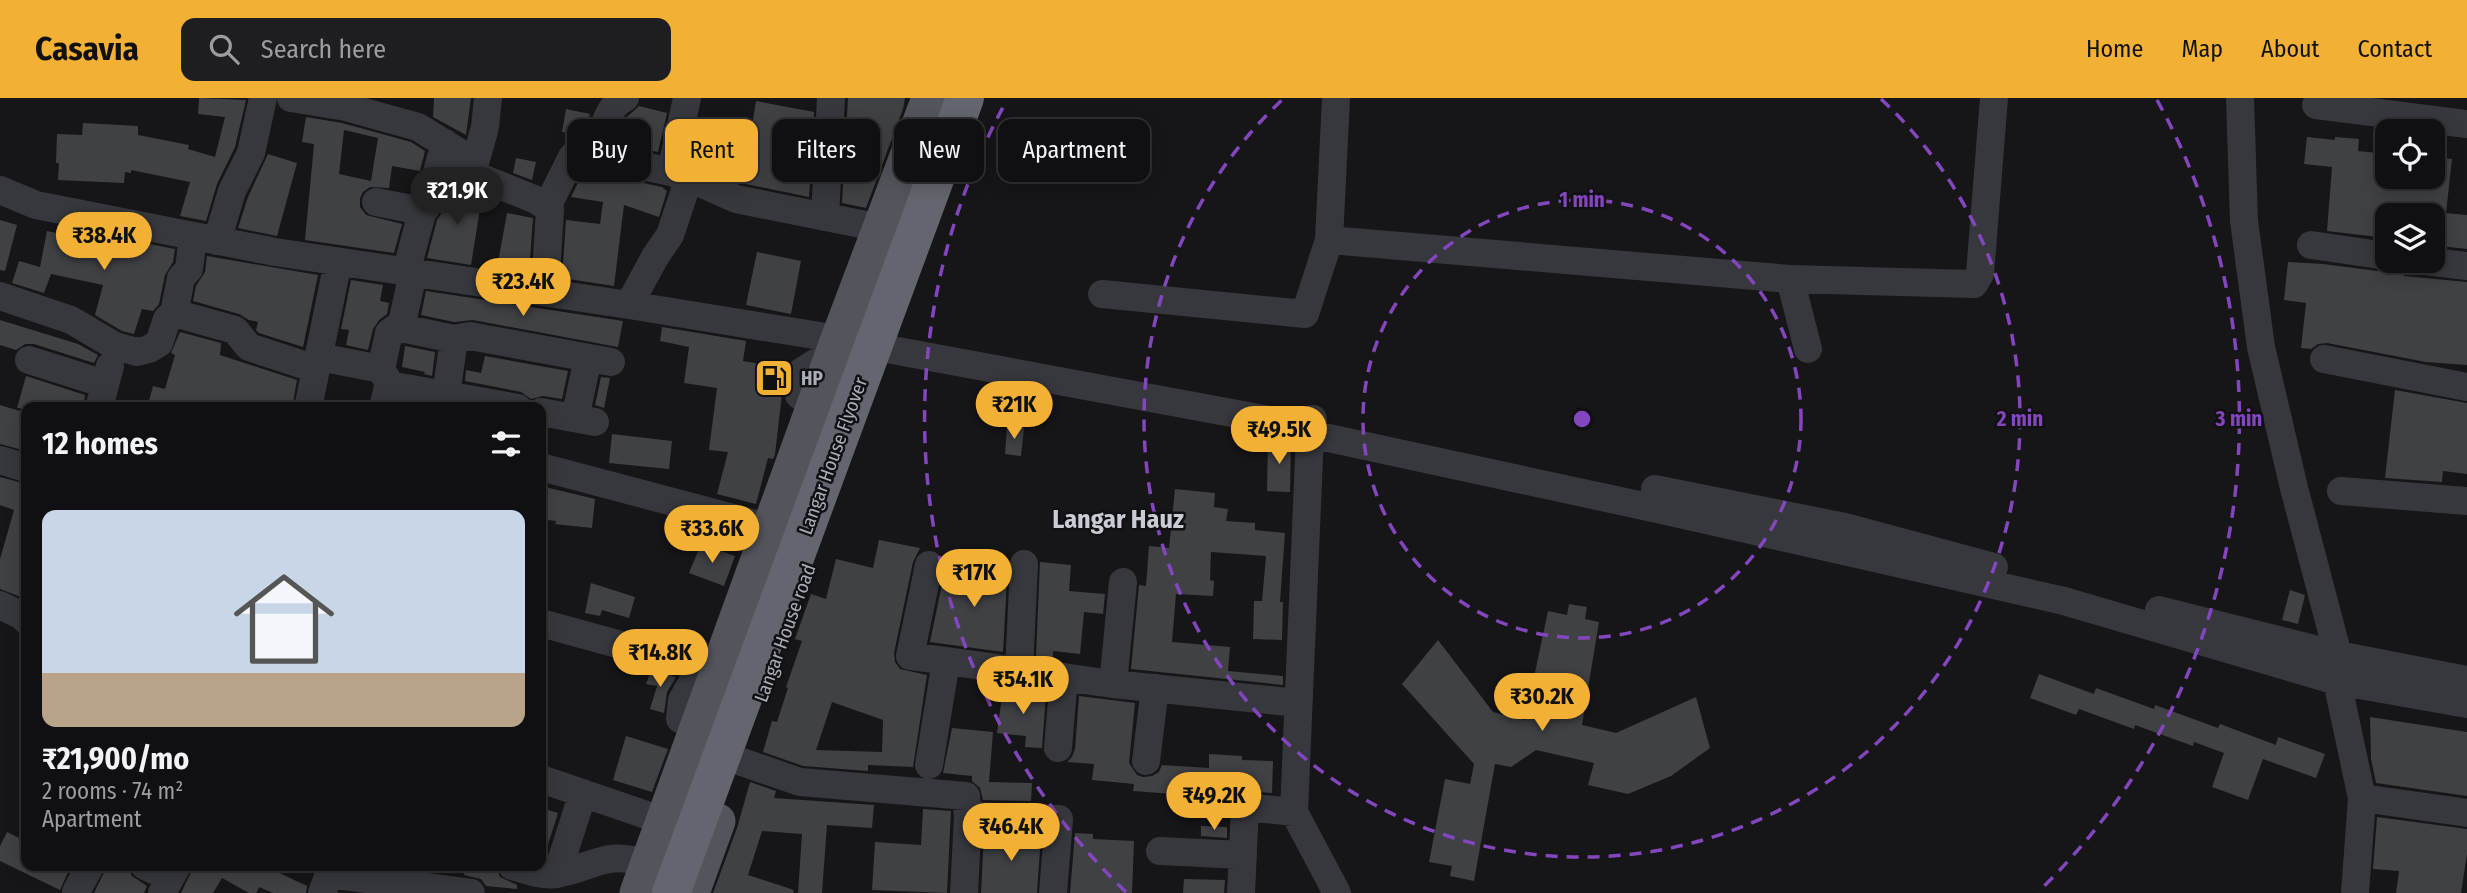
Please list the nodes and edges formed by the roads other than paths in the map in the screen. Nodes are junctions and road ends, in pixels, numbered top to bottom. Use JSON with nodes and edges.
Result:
{"nodes":[{"id":1,"x":263,"y":98,"type":"edge"},
{"id":2,"x":291,"y":98,"type":"edge"},
{"id":3,"x":488,"y":98,"type":"edge"},
{"id":4,"x":625,"y":98,"type":"edge"},
{"id":5,"x":687,"y":98,"type":"edge"},
{"id":6,"x":831,"y":98,"type":"edge"},
{"id":7,"x":929,"y":98,"type":"edge"},
{"id":8,"x":943,"y":98,"type":"edge"},
{"id":9,"x":965,"y":98,"type":"edge"},
{"id":10,"x":984,"y":98,"type":"edge"},
{"id":11,"x":1336,"y":98,"type":"edge"},
{"id":12,"x":1994,"y":98,"type":"edge"},
{"id":13,"x":2240,"y":98,"type":"edge"},
{"id":14,"x":346,"y":102,"type":"edge"},
{"id":15,"x":2316,"y":105,"type":"dead end"},
{"id":16,"x":2385,"y":106,"type":"edge"},
{"id":17,"x":608,"y":119,"type":"edge"},
{"id":18,"x":685,"y":119,"type":"edge"},
{"id":19,"x":2467,"y":124,"type":"edge"},
{"id":20,"x":445,"y":143,"type":"junction"},
{"id":21,"x":567,"y":168,"type":"edge"},
{"id":22,"x":472,"y":174,"type":"junction"},
{"id":23,"x":679,"y":182,"type":"edge"},
{"id":24,"x":696,"y":182,"type":"edge"},
{"id":25,"x":0,"y":190,"type":"edge"},
{"id":26,"x":376,"y":202,"type":"dead end"},
{"id":27,"x":547,"y":207,"type":"junction"},
{"id":28,"x":422,"y":211,"type":"junction"},
{"id":29,"x":825,"y":217,"type":"junction"},
{"id":30,"x":884,"y":218,"type":"junction"},
{"id":31,"x":935,"y":224,"type":"junction"},
{"id":32,"x":205,"y":238,"type":"junction"},
{"id":33,"x":1329,"y":240,"type":"junction"},
{"id":34,"x":2311,"y":246,"type":"dead end"},
{"id":35,"x":2375,"y":254,"type":"edge"},
{"id":36,"x":338,"y":262,"type":"junction"},
{"id":37,"x":2445,"y":263,"type":"edge"},
{"id":38,"x":2467,"y":266,"type":"edge"},
{"id":39,"x":410,"y":272,"type":"junction"},
{"id":40,"x":1790,"y":279,"type":"junction"},
{"id":41,"x":545,"y":292,"type":"junction"},
{"id":42,"x":1102,"y":294,"type":"dead end"},
{"id":43,"x":0,"y":296,"type":"edge"},
{"id":44,"x":629,"y":305,"type":"junction"},
{"id":45,"x":174,"y":313,"type":"junction"},
{"id":46,"x":401,"y":328,"type":"junction"},
{"id":47,"x":454,"y":339,"type":"junction"},
{"id":48,"x":115,"y":346,"type":"junction"},
{"id":49,"x":887,"y":349,"type":"junction"},
{"id":50,"x":1808,"y":349,"type":"dead end"},
{"id":51,"x":833,"y":353,"type":"junction"},
{"id":52,"x":2324,"y":359,"type":"dead end"},
{"id":53,"x":29,"y":360,"type":"dead end"},
{"id":54,"x":317,"y":363,"type":"junction"},
{"id":55,"x":384,"y":387,"type":"edge"},
{"id":56,"x":2467,"y":387,"type":"edge"},
{"id":57,"x":446,"y":395,"type":"junction"},
{"id":58,"x":102,"y":396,"type":"edge"},
{"id":59,"x":309,"y":402,"type":"edge"},
{"id":60,"x":483,"y":402,"type":"edge"},
{"id":61,"x":546,"y":413,"type":"edge"},
{"id":62,"x":1303,"y":425,"type":"junction"},
{"id":63,"x":0,"y":460,"type":"edge"},
{"id":64,"x":21,"y":466,"type":"edge"},
{"id":65,"x":546,"y":468,"type":"edge"},
{"id":66,"x":2341,"y":491,"type":"dead end"},
{"id":67,"x":2467,"y":501,"type":"edge"},
{"id":68,"x":775,"y":517,"type":"junction"},
{"id":69,"x":826,"y":519,"type":"junction"},
{"id":70,"x":1024,"y":564,"type":"dead end"},
{"id":71,"x":929,"y":565,"type":"dead end"},
{"id":72,"x":1123,"y":582,"type":"dead end"},
{"id":73,"x":546,"y":625,"type":"edge"},
{"id":74,"x":946,"y":661,"type":"junction"},
{"id":75,"x":2337,"y":668,"type":"junction"},
{"id":76,"x":1019,"y":671,"type":"junction"},
{"id":77,"x":1064,"y":677,"type":"junction"},
{"id":78,"x":717,"y":678,"type":"junction"},
{"id":79,"x":2467,"y":680,"type":"edge"},
{"id":80,"x":1113,"y":684,"type":"junction"},
{"id":81,"x":1155,"y":688,"type":"junction"},
{"id":82,"x":1298,"y":704,"type":"junction"},
{"id":83,"x":2467,"y":704,"type":"edge"},
{"id":84,"x":1058,"y":748,"type":"dead end"},
{"id":85,"x":739,"y":761,"type":"junction"},
{"id":86,"x":1146,"y":761,"type":"dead end"},
{"id":87,"x":929,"y":765,"type":"dead end"},
{"id":88,"x":546,"y":781,"type":"edge"},
{"id":89,"x":583,"y":793,"type":"junction"},
{"id":90,"x":2362,"y":798,"type":"junction"},
{"id":91,"x":1294,"y":812,"type":"junction"},
{"id":92,"x":2467,"y":813,"type":"edge"},
{"id":93,"x":968,"y":816,"type":"junction"},
{"id":94,"x":664,"y":821,"type":"junction"},
{"id":95,"x":1160,"y":851,"type":"dead end"},
{"id":96,"x":1242,"y":856,"type":"junction"},
{"id":97,"x":87,"y":871,"type":"edge"},
{"id":98,"x":529,"y":871,"type":"edge"},
{"id":99,"x":381,"y":874,"type":"edge"},
{"id":100,"x":557,"y":874,"type":"junction"},
{"id":101,"x":652,"y":886,"type":"edge"},
{"id":102,"x":76,"y":892,"type":"edge"},
{"id":103,"x":322,"y":893,"type":"edge"},
{"id":104,"x":471,"y":893,"type":"edge"},
{"id":105,"x":692,"y":893,"type":"edge"},
{"id":106,"x":964,"y":893,"type":"edge"},
{"id":107,"x":1053,"y":893,"type":"edge"},
{"id":108,"x":1241,"y":893,"type":"edge"},
{"id":109,"x":1337,"y":893,"type":"edge"},
{"id":110,"x":2355,"y":893,"type":"edge"}],
"edges":[{"from":1,"to":32,"type":"street"},
{"from":2,"to":14,"type":"street"},
{"from":3,"to":22,"type":"street"},
{"from":4,"to":17,"type":"street"},
{"from":5,"to":18,"type":"street"},
{"from":6,"to":29,"type":"street"},
{"from":7,"to":30,"type":"main road"},
{"from":8,"to":101,"type":"highway","name":"Langar House Flyover"},
{"from":9,"to":101,"type":"highway","name":"Langar House Flyover"},
{"from":10,"to":31,"type":"main road","name":"Langar House road"},
{"from":11,"to":33,"type":"street"},
{"from":12,"to":40,"type":"street"},
{"from":13,"to":75,"type":"street"},
{"from":14,"to":20,"type":"street"},
{"from":15,"to":16,"type":"street"},
{"from":16,"to":19,"type":"street"},
{"from":20,"to":22,"type":"street"},
{"from":20,"to":28,"type":"street"},
{"from":21,"to":27,"type":"street"},
{"from":22,"to":27,"type":"street"},
{"from":23,"to":44,"type":"street"},
{"from":24,"to":29,"type":"street"},
{"from":25,"to":32,"type":"street"},
{"from":26,"to":28,"type":"street"},
{"from":27,"to":41,"type":"street"},
{"from":28,"to":39,"type":"street"},
{"from":29,"to":30,"type":"street"},
{"from":30,"to":31,"type":"main road"},
{"from":30,"to":51,"type":"main road"},
{"from":31,"to":49,"type":"main road","name":"Langar House road"},
{"from":32,"to":36,"type":"street"},
{"from":32,"to":45,"type":"street"},
{"from":33,"to":40,"type":"street"},
{"from":33,"to":42,"type":"street"},
{"from":34,"to":35,"type":"street"},
{"from":36,"to":39,"type":"street"},
{"from":36,"to":54,"type":"street"},
{"from":37,"to":38,"type":"street"},
{"from":39,"to":41,"type":"street"},
{"from":39,"to":46,"type":"street"},
{"from":40,"to":50,"type":"street"},
{"from":41,"to":44,"type":"street"},
{"from":43,"to":48,"type":"street"},
{"from":44,"to":51,"type":"street"},
{"from":45,"to":48,"type":"street"},
{"from":45,"to":54,"type":"street"},
{"from":46,"to":47,"type":"street"},
{"from":46,"to":55,"type":"street"},
{"from":47,"to":57,"type":"street"},
{"from":47,"to":61,"type":"street"},
{"from":48,"to":58,"type":"street"},
{"from":49,"to":62,"type":"street"},
{"from":49,"to":69,"type":"main road","name":"Langar House road"},
{"from":51,"to":68,"type":"main road"},
{"from":52,"to":56,"type":"street"},
{"from":53,"to":58,"type":"street"},
{"from":54,"to":55,"type":"street"},
{"from":54,"to":59,"type":"street"},
{"from":55,"to":57,"type":"street"},
{"from":57,"to":60,"type":"street"},
{"from":62,"to":75,"type":"street"},
{"from":62,"to":82,"type":"street"},
{"from":63,"to":64,"type":"street"},
{"from":65,"to":68,"type":"street"},
{"from":66,"to":67,"type":"street"},
{"from":68,"to":69,"type":"main road"},
{"from":68,"to":78,"type":"main road"},
{"from":69,"to":85,"type":"main road","name":"Langar House road"},
{"from":70,"to":76,"type":"street"},
{"from":71,"to":74,"type":"street"},
{"from":72,"to":80,"type":"street"},
{"from":73,"to":78,"type":"street"},
{"from":74,"to":76,"type":"street"},
{"from":74,"to":87,"type":"street"},
{"from":75,"to":79,"type":"street"},
{"from":75,"to":83,"type":"street"},
{"from":75,"to":90,"type":"street"},
{"from":76,"to":77,"type":"street"},
{"from":77,"to":80,"type":"street"},
{"from":77,"to":84,"type":"street"},
{"from":78,"to":94,"type":"main road"},
{"from":80,"to":81,"type":"street"},
{"from":81,"to":82,"type":"street"},
{"from":81,"to":86,"type":"street"},
{"from":82,"to":91,"type":"street"},
{"from":85,"to":93,"type":"street"},
{"from":85,"to":105,"type":"main road","name":"Langar House road"},
{"from":88,"to":89,"type":"street"},
{"from":89,"to":94,"type":"street"},
{"from":89,"to":100,"type":"street"},
{"from":90,"to":92,"type":"street"},
{"from":90,"to":110,"type":"street"},
{"from":91,"to":96,"type":"street"},
{"from":91,"to":109,"type":"street"},
{"from":93,"to":106,"type":"street"},
{"from":93,"to":107,"type":"street"},
{"from":94,"to":101,"type":"main road"},
{"from":95,"to":96,"type":"street"},
{"from":96,"to":108,"type":"street"},
{"from":97,"to":102,"type":"street"},
{"from":98,"to":100,"type":"street"},
{"from":99,"to":103,"type":"street"},
{"from":99,"to":104,"type":"street"},
{"from":100,"to":101,"type":"street"}]}
